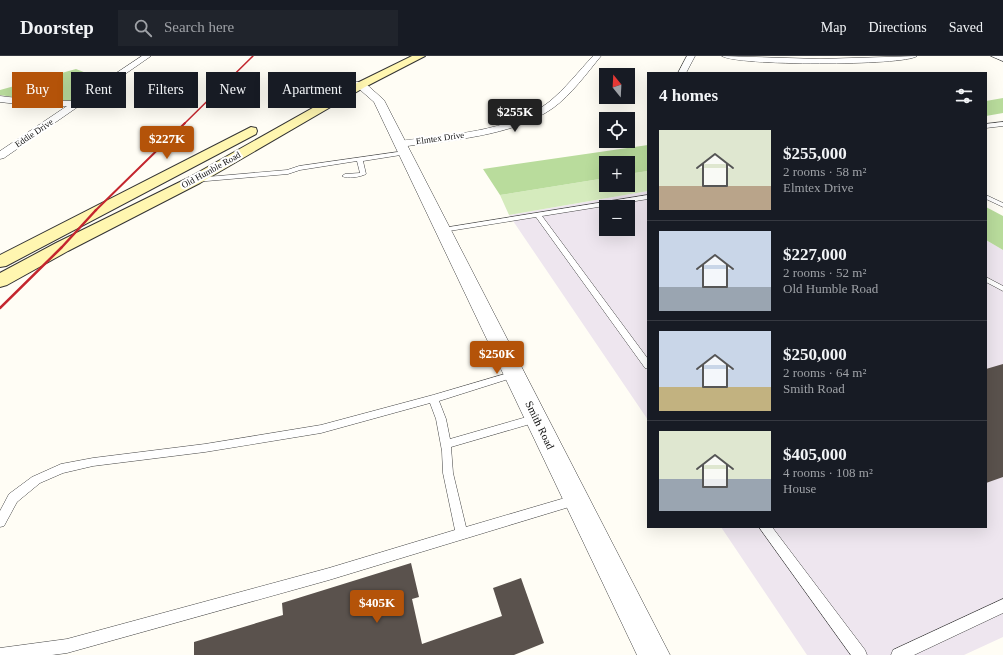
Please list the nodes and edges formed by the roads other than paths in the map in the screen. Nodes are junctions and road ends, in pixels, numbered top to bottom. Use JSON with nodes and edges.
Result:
{"nodes":[{"id":1,"x":146,"y":56,"type":"edge"},
{"id":2,"x":402,"y":56,"type":"edge"},
{"id":3,"x":420,"y":56,"type":"edge"},
{"id":4,"x":596,"y":56,"type":"edge"},
{"id":5,"x":691,"y":56,"type":"edge"},
{"id":6,"x":726,"y":56,"type":"edge"},
{"id":7,"x":913,"y":56,"type":"edge"},
{"id":8,"x":995,"y":56,"type":"edge"},
{"id":9,"x":786,"y":58,"type":"edge"},
{"id":10,"x":1003,"y":59,"type":"edge"},
{"id":11,"x":123,"y":72,"type":"edge"},
{"id":12,"x":683,"y":72,"type":"edge"},
{"id":13,"x":356,"y":82,"type":"edge"},
{"id":14,"x":356,"y":83,"type":"edge"},
{"id":15,"x":356,"y":86,"type":"edge"},
{"id":16,"x":0,"y":99,"type":"edge"},
{"id":17,"x":71,"y":104,"type":"edge"},
{"id":18,"x":71,"y":107,"type":"edge"},
{"id":19,"x":300,"y":108,"type":"edge"},
{"id":20,"x":314,"y":108,"type":"edge"},
{"id":21,"x":1003,"y":124,"type":"edge"},
{"id":22,"x":987,"y":126,"type":"edge"},
{"id":23,"x":403,"y":148,"type":"junction"},
{"id":24,"x":213,"y":151,"type":"junction"},
{"id":25,"x":0,"y":156,"type":"edge"},
{"id":26,"x":236,"y":156,"type":"junction"},
{"id":27,"x":360,"y":160,"type":"junction"},
{"id":28,"x":170,"y":174,"type":"junction"},
{"id":29,"x":345,"y":176,"type":"dead end"},
{"id":30,"x":194,"y":180,"type":"junction"},
{"id":31,"x":647,"y":197,"type":"edge"},
{"id":32,"x":987,"y":197,"type":"edge"},
{"id":33,"x":1003,"y":205,"type":"edge"},
{"id":34,"x":538,"y":215,"type":"junction"},
{"id":35,"x":443,"y":230,"type":"junction"},
{"id":36,"x":0,"y":262,"type":"edge"},
{"id":37,"x":987,"y":280,"type":"edge"},
{"id":38,"x":0,"y":281,"type":"edge"},
{"id":39,"x":1003,"y":290,"type":"edge"},
{"id":40,"x":647,"y":365,"type":"edge"},
{"id":41,"x":515,"y":374,"type":"junction"},
{"id":42,"x":433,"y":400,"type":"junction"},
{"id":43,"x":537,"y":418,"type":"junction"},
{"id":44,"x":446,"y":444,"type":"junction"},
{"id":45,"x":577,"y":499,"type":"junction"},
{"id":46,"x":0,"y":522,"type":"edge"},
{"id":47,"x":766,"y":528,"type":"edge"},
{"id":48,"x":462,"y":534,"type":"junction"},
{"id":49,"x":1003,"y":606,"type":"edge"},
{"id":50,"x":0,"y":655,"type":"edge"},
{"id":51,"x":654,"y":655,"type":"edge"},
{"id":52,"x":860,"y":655,"type":"edge"},
{"id":53,"x":898,"y":655,"type":"edge"}],
"edges":[{"from":1,"to":11,"type":"street","name":"Eddie Drive"},
{"from":2,"to":13,"type":"main road","name":"Old Humble Road"},
{"from":3,"to":14,"type":"main road","name":"Old Humble Road"},
{"from":4,"to":23,"type":"street","name":"Elmtex Drive"},
{"from":5,"to":12,"type":"street"},
{"from":6,"to":9,"type":"street"},
{"from":7,"to":9,"type":"street"},
{"from":8,"to":10,"type":"street"},
{"from":15,"to":23,"type":"street","name":"Smith Road"},
{"from":16,"to":17,"type":"street"},
{"from":18,"to":25,"type":"street","name":"Eddie Drive"},
{"from":19,"to":24,"type":"main road","name":"Old Humble Road"},
{"from":20,"to":26,"type":"main road","name":"Old Humble Road"},
{"from":21,"to":22,"type":"lane"},
{"from":23,"to":27,"type":"lane"},
{"from":23,"to":35,"type":"street","name":"Smith Road"},
{"from":24,"to":26,"type":"main road"},
{"from":24,"to":28,"type":"main road","name":"Old Humble Road"},
{"from":26,"to":30,"type":"main road","name":"Old Humble Road"},
{"from":27,"to":29,"type":"lane"},
{"from":27,"to":30,"type":"lane"},
{"from":28,"to":30,"type":"main road"},
{"from":28,"to":36,"type":"main road","name":"Old Humble Road"},
{"from":30,"to":38,"type":"main road","name":"Old Humble Road"},
{"from":31,"to":34,"type":"lane"},
{"from":32,"to":33,"type":"lane"},
{"from":34,"to":35,"type":"lane"},
{"from":34,"to":40,"type":"lane"},
{"from":35,"to":41,"type":"street","name":"Smith Road"},
{"from":37,"to":39,"type":"lane"},
{"from":41,"to":42,"type":"lane"},
{"from":41,"to":43,"type":"street","name":"Smith Road"},
{"from":42,"to":44,"type":"lane"},
{"from":42,"to":46,"type":"lane"},
{"from":43,"to":44,"type":"lane"},
{"from":43,"to":45,"type":"street","name":"Smith Road"},
{"from":44,"to":48,"type":"lane"},
{"from":45,"to":48,"type":"lane"},
{"from":45,"to":51,"type":"street","name":"Smith Road"},
{"from":47,"to":52,"type":"lane"},
{"from":48,"to":50,"type":"lane"},
{"from":49,"to":53,"type":"lane"}]}
